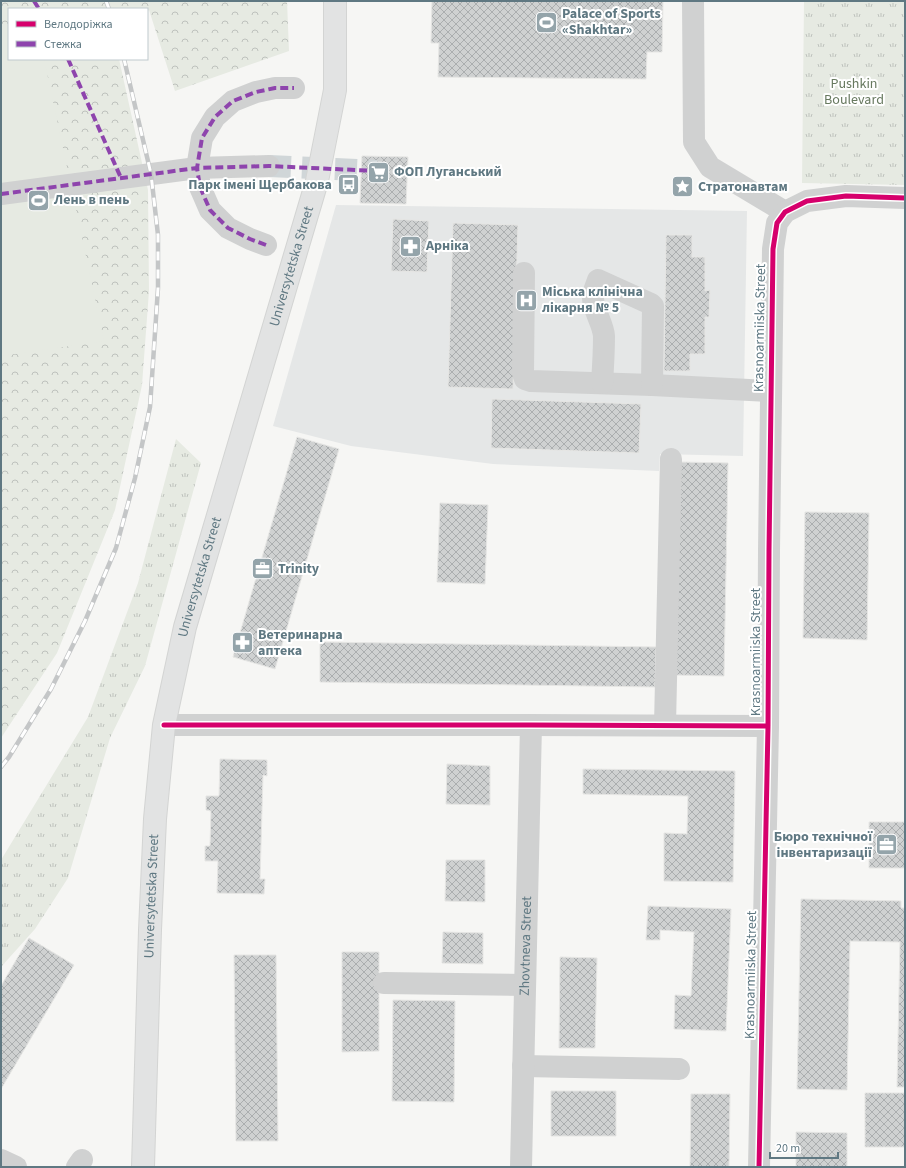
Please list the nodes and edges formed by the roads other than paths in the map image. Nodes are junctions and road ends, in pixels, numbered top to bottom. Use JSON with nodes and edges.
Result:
{"nodes":[{"id":1,"x":336,"y":1,"type":"edge"},
{"id":2,"x":693,"y":1,"type":"edge"},
{"id":3,"x":294,"y":88,"type":"dead end"},
{"id":4,"x":269,"y":166,"type":"tunnel mouth"},
{"id":5,"x":197,"y":168,"type":"junction"},
{"id":6,"x":1,"y":194,"type":"edge"},
{"id":7,"x":905,"y":198,"type":"edge"},
{"id":8,"x":785,"y":212,"type":"junction"},
{"id":9,"x":266,"y":245,"type":"dead end"},
{"id":10,"x":524,"y":273,"type":"dead end"},
{"id":11,"x":602,"y":383,"type":"junction"},
{"id":12,"x":652,"y":385,"type":"junction"},
{"id":13,"x":771,"y":391,"type":"junction"},
{"id":14,"x":671,"y":459,"type":"dead end"},
{"id":15,"x":530,"y":724,"type":"junction"},
{"id":16,"x":164,"y":725,"type":"junction"},
{"id":17,"x":664,"y":725,"type":"junction"},
{"id":18,"x":768,"y":726,"type":"junction"},
{"id":19,"x":384,"y":983,"type":"dead end"},
{"id":20,"x":525,"y":985,"type":"junction"},
{"id":21,"x":523,"y":1066,"type":"junction"},
{"id":22,"x":680,"y":1069,"type":"dead end"},
{"id":23,"x":1,"y":1160,"type":"edge"},
{"id":24,"x":16,"y":1167,"type":"edge"},
{"id":25,"x":143,"y":1167,"type":"edge"},
{"id":26,"x":521,"y":1167,"type":"edge"},
{"id":27,"x":759,"y":1167,"type":"edge"}],
"edges":[{"from":1,"to":16,"type":"main road","name":"Universytetska Street"},
{"from":2,"to":8,"type":"street"},
{"from":3,"to":5,"type":"street"},
{"from":4,"to":5,"type":"street"},
{"from":5,"to":6,"type":"street"},
{"from":5,"to":9,"type":"street"},
{"from":7,"to":8,"type":"street"},
{"from":8,"to":13,"type":"street","name":"Krasnoarmiiska Street"},
{"from":10,"to":11,"type":"street"},
{"from":11,"to":12,"type":"street"},
{"from":11,"to":12,"type":"street"},
{"from":12,"to":13,"type":"street"},
{"from":13,"to":18,"type":"street","name":"Krasnoarmiiska Street"},
{"from":14,"to":17,"type":"street"},
{"from":15,"to":16,"type":"street"},
{"from":15,"to":17,"type":"street"},
{"from":15,"to":20,"type":"street","name":"Zhovtneva Street"},
{"from":16,"to":25,"type":"main road","name":"Universytetska Street"},
{"from":17,"to":18,"type":"street"},
{"from":18,"to":27,"type":"street","name":"Krasnoarmiiska Street"},
{"from":19,"to":20,"type":"street"},
{"from":20,"to":21,"type":"street","name":"Zhovtneva Street"},
{"from":21,"to":22,"type":"street"},
{"from":21,"to":26,"type":"street","name":"Zhovtneva Street"},
{"from":23,"to":24,"type":"street"}]}
